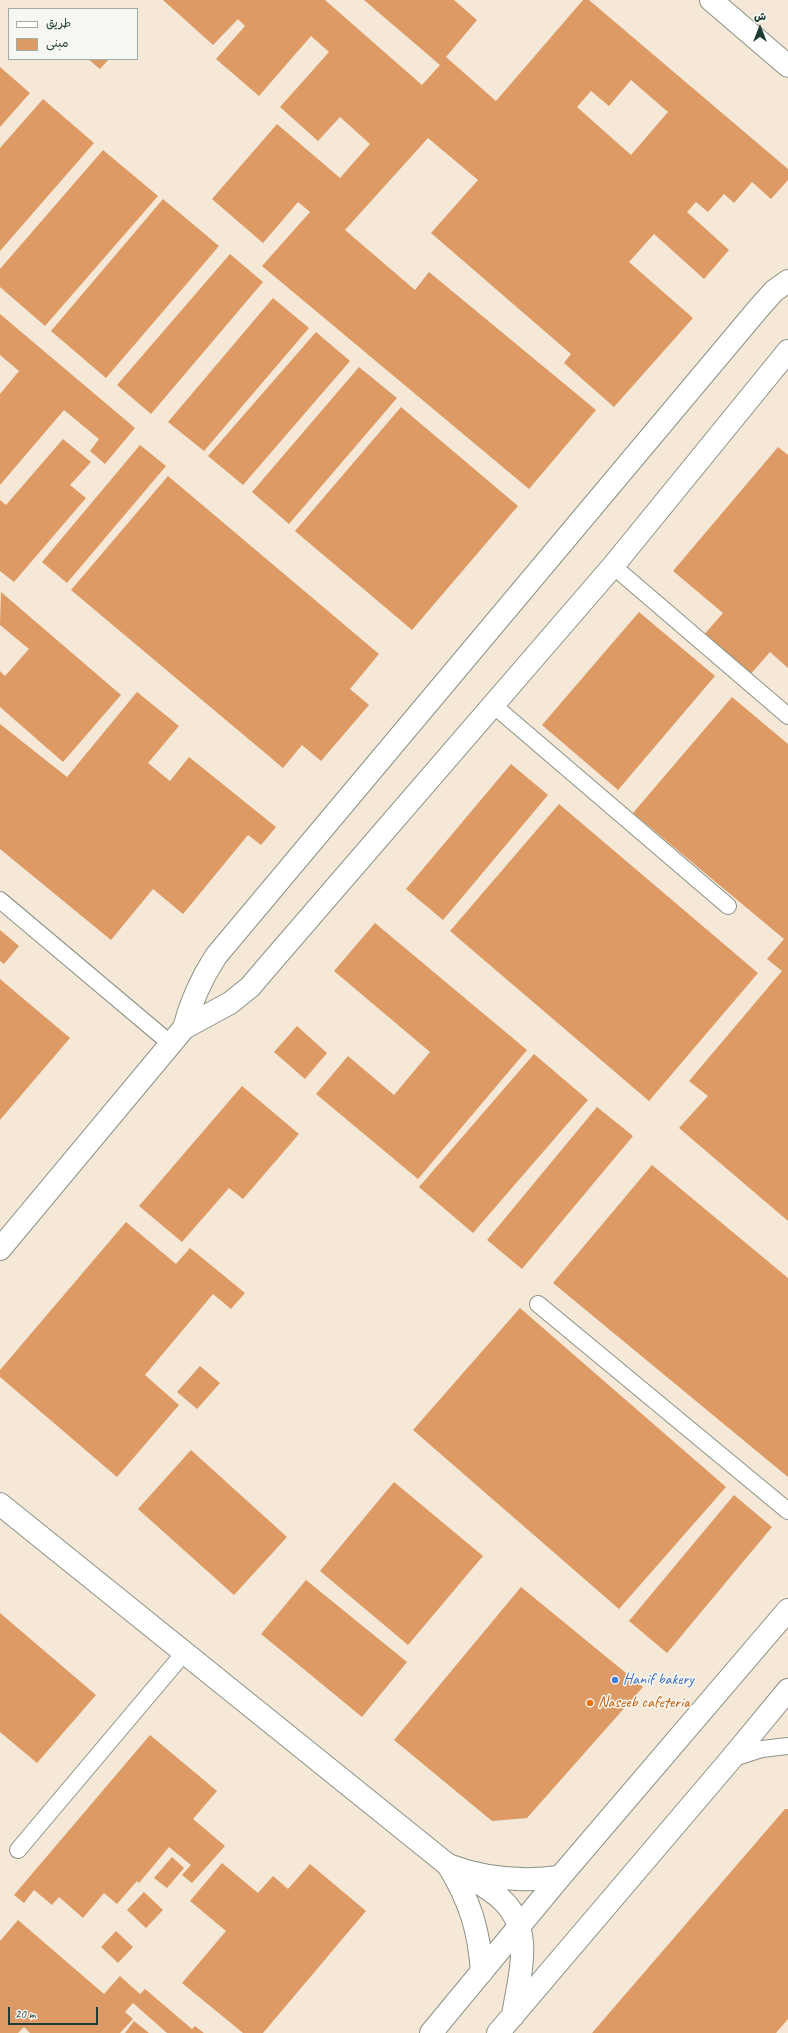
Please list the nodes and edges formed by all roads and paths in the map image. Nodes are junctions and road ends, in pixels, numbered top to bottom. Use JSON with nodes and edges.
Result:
{"nodes":[{"id":1,"x":711,"y":0,"type":"edge"},
{"id":2,"x":788,"y":66,"type":"edge"},
{"id":3,"x":788,"y":281,"type":"edge"},
{"id":4,"x":788,"y":351,"type":"edge"},
{"id":5,"x":613,"y":566,"type":"junction"},
{"id":6,"x":492,"y":704,"type":"junction"},
{"id":7,"x":788,"y":716,"type":"edge"},
{"id":8,"x":0,"y":900,"type":"edge"},
{"id":9,"x":728,"y":906,"type":"dead end"},
{"id":10,"x":178,"y":1036,"type":"junction"},
{"id":11,"x":0,"y":1249,"type":"edge"},
{"id":12,"x":538,"y":1304,"type":"dead end"},
{"id":13,"x":0,"y":1504,"type":"edge"},
{"id":14,"x":788,"y":1511,"type":"edge"},
{"id":15,"x":788,"y":1610,"type":"edge"},
{"id":16,"x":184,"y":1653,"type":"junction"},
{"id":17,"x":788,"y":1690,"type":"edge"},
{"id":18,"x":788,"y":1746,"type":"edge"},
{"id":19,"x":731,"y":1759,"type":"junction"},
{"id":20,"x":18,"y":1850,"type":"dead end"},
{"id":21,"x":448,"y":1865,"type":"junction"},
{"id":22,"x":560,"y":1877,"type":"junction"},
{"id":23,"x":520,"y":1925,"type":"junction"},
{"id":24,"x":482,"y":1972,"type":"junction"},
{"id":25,"x":513,"y":2016,"type":"junction"},
{"id":26,"x":431,"y":2033,"type":"edge"},
{"id":27,"x":498,"y":2033,"type":"edge"}],
"edges":[{"from":1,"to":2,"type":"street"},
{"from":3,"to":10,"type":"street"},
{"from":4,"to":5,"type":"street"},
{"from":5,"to":6,"type":"street"},
{"from":5,"to":7,"type":"lane"},
{"from":6,"to":9,"type":"lane"},
{"from":6,"to":10,"type":"street"},
{"from":8,"to":10,"type":"lane"},
{"from":10,"to":11,"type":"street"},
{"from":12,"to":14,"type":"lane"},
{"from":13,"to":16,"type":"street"},
{"from":15,"to":22,"type":"street"},
{"from":16,"to":20,"type":"lane"},
{"from":16,"to":21,"type":"street"},
{"from":17,"to":19,"type":"street"},
{"from":18,"to":19,"type":"lane"},
{"from":19,"to":25,"type":"street"},
{"from":21,"to":22,"type":"street"},
{"from":21,"to":23,"type":"street"},
{"from":21,"to":24,"type":"street"},
{"from":22,"to":23,"type":"street"},
{"from":23,"to":24,"type":"street"},
{"from":23,"to":25,"type":"street"},
{"from":24,"to":26,"type":"street"},
{"from":25,"to":27,"type":"street"}]}
